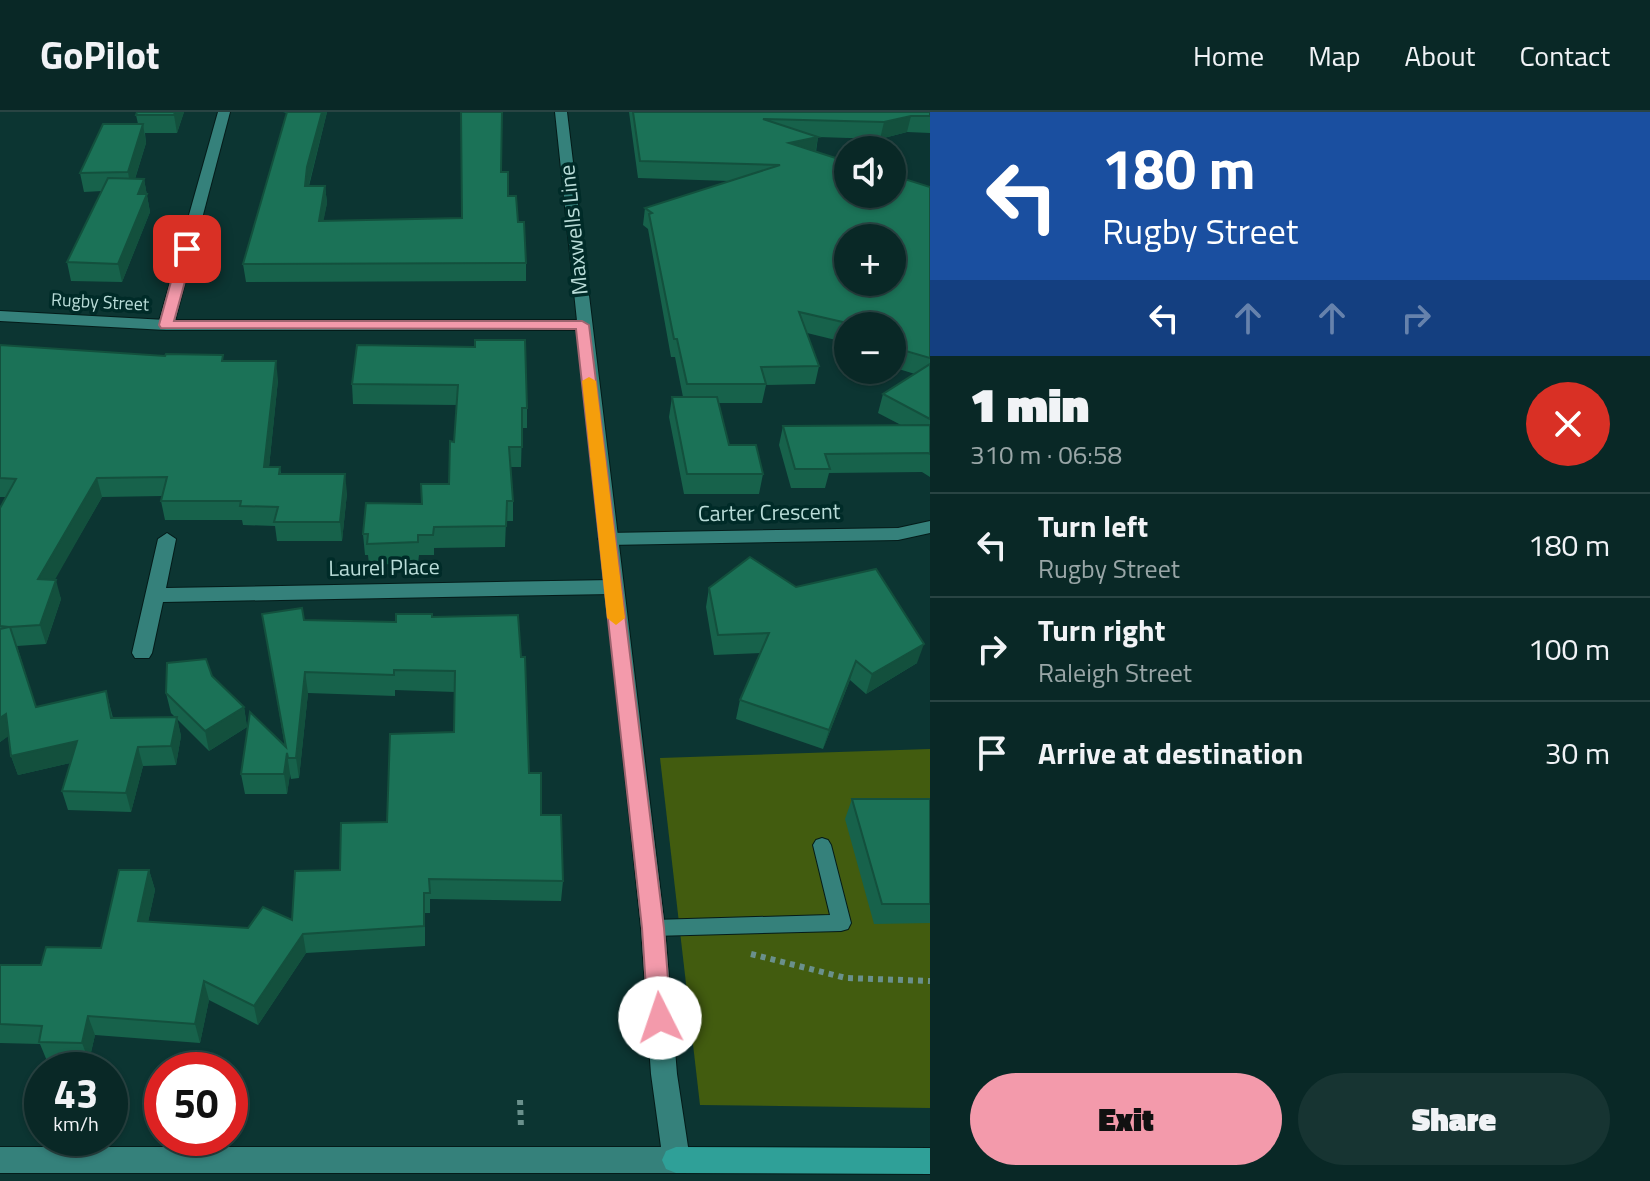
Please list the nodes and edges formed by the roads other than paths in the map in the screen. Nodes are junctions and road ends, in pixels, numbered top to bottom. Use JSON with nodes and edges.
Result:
{"nodes":[{"id":1,"x":224,"y":112,"type":"edge"},
{"id":2,"x":561,"y":112,"type":"edge"},
{"id":3,"x":0,"y":316,"type":"edge"},
{"id":4,"x":166,"y":325,"type":"junction"},
{"id":5,"x":582,"y":325,"type":"junction"},
{"id":6,"x":930,"y":527,"type":"edge"},
{"id":7,"x":167,"y":539,"type":"dead end"},
{"id":8,"x":607,"y":539,"type":"junction"},
{"id":9,"x":612,"y":587,"type":"junction"},
{"id":10,"x":156,"y":595,"type":"junction"},
{"id":11,"x":142,"y":653,"type":"dead end"},
{"id":12,"x":822,"y":845,"type":"dead end"},
{"id":13,"x":653,"y":928,"type":"junction"},
{"id":14,"x":0,"y":1160,"type":"edge"},
{"id":15,"x":676,"y":1160,"type":"junction"},
{"id":16,"x":930,"y":1161,"type":"edge"}],
"edges":[{"from":1,"to":4,"type":"street"},
{"from":2,"to":5,"type":"street","name":"Maxwells Line"},
{"from":3,"to":4,"type":"street","name":"Rugby Street"},
{"from":4,"to":5,"type":"street","name":"Rugby Street"},
{"from":5,"to":8,"type":"street","name":"Maxwells Line"},
{"from":6,"to":8,"type":"street","name":"Carter Crescent"},
{"from":7,"to":10,"type":"street"},
{"from":8,"to":9,"type":"street","name":"Maxwells Line"},
{"from":9,"to":10,"type":"street","name":"Laurel Place"},
{"from":9,"to":13,"type":"street","name":"Maxwells Line"},
{"from":10,"to":11,"type":"street"},
{"from":12,"to":13,"type":"lane"},
{"from":13,"to":15,"type":"street","name":"Maxwells Line"},
{"from":14,"to":15,"type":"street"},
{"from":15,"to":16,"type":"main road"}]}
